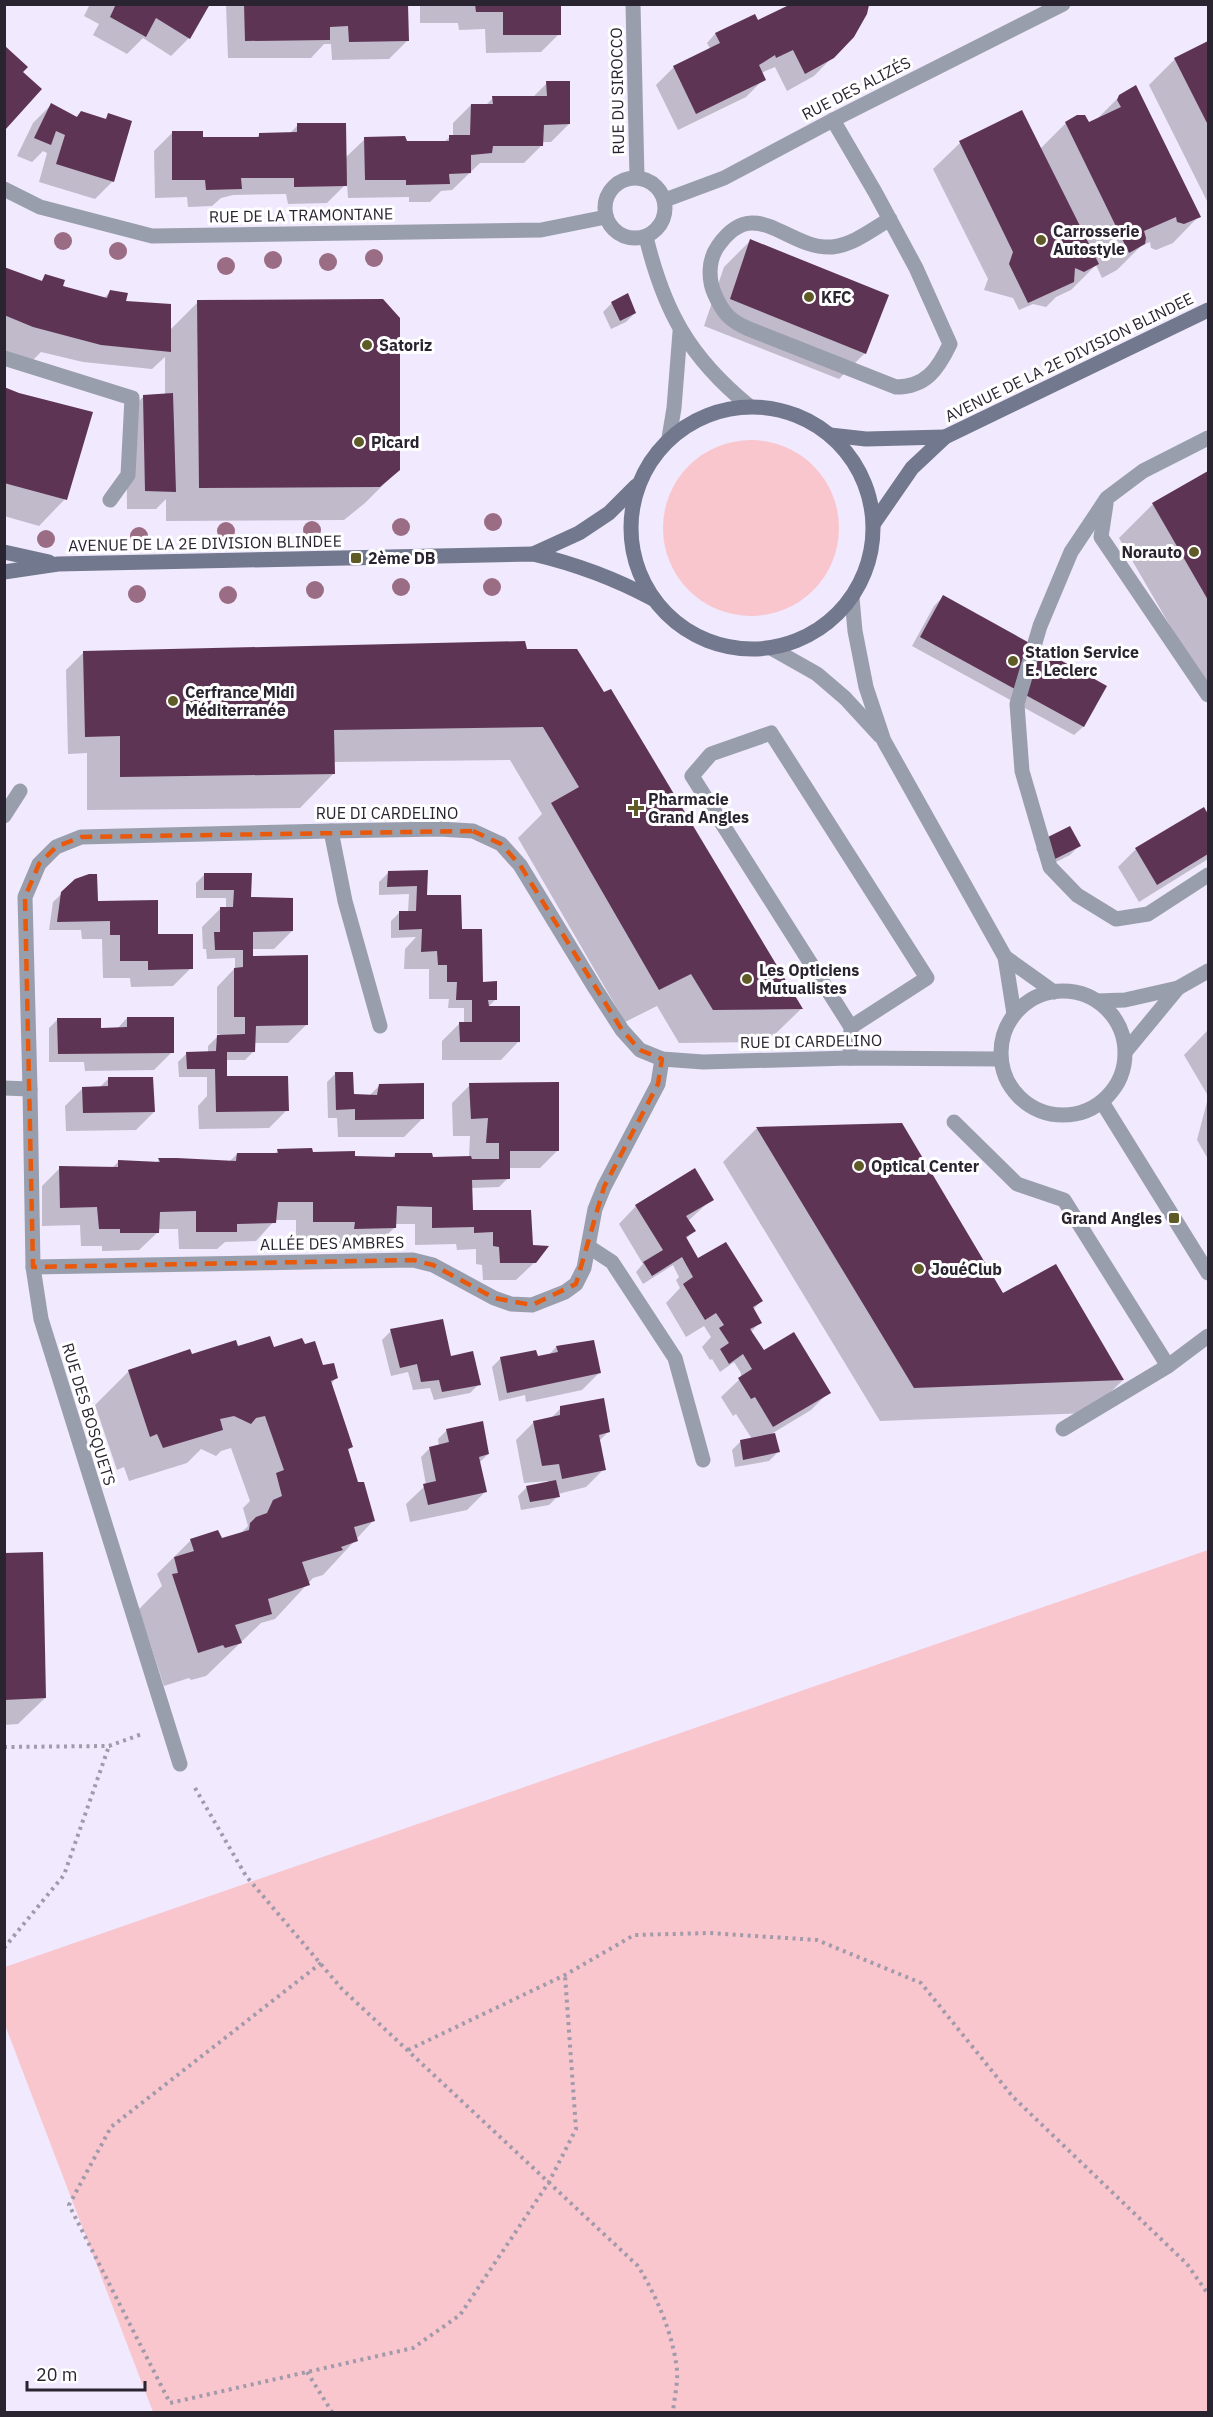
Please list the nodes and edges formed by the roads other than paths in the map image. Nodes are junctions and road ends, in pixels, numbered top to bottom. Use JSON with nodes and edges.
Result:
{"nodes":[{"id":1,"x":633,"y":4,"type":"edge"},
{"id":2,"x":1063,"y":4,"type":"edge"},
{"id":3,"x":833,"y":120,"type":"junction"},
{"id":4,"x":637,"y":177,"type":"junction"},
{"id":5,"x":4,"y":189,"type":"edge"},
{"id":6,"x":665,"y":200,"type":"junction"},
{"id":7,"x":606,"y":217,"type":"junction"},
{"id":8,"x":890,"y":219,"type":"junction"},
{"id":9,"x":646,"y":237,"type":"junction"},
{"id":10,"x":1209,"y":310,"type":"edge"},
{"id":11,"x":680,"y":332,"type":"junction"},
{"id":12,"x":4,"y":358,"type":"edge"},
{"id":13,"x":749,"y":406,"type":"junction"},
{"id":14,"x":830,"y":435,"type":"junction"},
{"id":15,"x":945,"y":437,"type":"junction"},
{"id":16,"x":669,"y":438,"type":"junction"},
{"id":17,"x":1209,"y":438,"type":"edge"},
{"id":18,"x":636,"y":486,"type":"junction"},
{"id":19,"x":1107,"y":498,"type":"junction"},
{"id":20,"x":110,"y":500,"type":"dead end"},
{"id":21,"x":874,"y":523,"type":"junction"},
{"id":22,"x":4,"y":552,"type":"edge"},
{"id":23,"x":533,"y":554,"type":"junction"},
{"id":24,"x":58,"y":564,"type":"junction"},
{"id":25,"x":4,"y":572,"type":"edge"},
{"id":26,"x":653,"y":598,"type":"junction"},
{"id":27,"x":852,"y":598,"type":"junction"},
{"id":28,"x":771,"y":648,"type":"junction"},
{"id":29,"x":1209,"y":695,"type":"edge"},
{"id":30,"x":884,"y":741,"type":"junction"},
{"id":31,"x":20,"y":791,"type":"dead end"},
{"id":32,"x":4,"y":816,"type":"edge"},
{"id":33,"x":331,"y":831,"type":"junction"},
{"id":34,"x":1209,"y":875,"type":"edge"},
{"id":35,"x":1005,"y":957,"type":"junction"},
{"id":36,"x":1209,"y":971,"type":"edge"},
{"id":37,"x":1178,"y":988,"type":"junction"},
{"id":38,"x":1054,"y":992,"type":"junction"},
{"id":39,"x":1098,"y":1001,"type":"junction"},
{"id":40,"x":1014,"y":1014,"type":"junction"},
{"id":41,"x":380,"y":1026,"type":"dead end"},
{"id":42,"x":851,"y":1027,"type":"junction"},
{"id":43,"x":1126,"y":1051,"type":"junction"},
{"id":44,"x":850,"y":1058,"type":"junction"},
{"id":45,"x":662,"y":1059,"type":"junction"},
{"id":46,"x":1000,"y":1059,"type":"junction"},
{"id":47,"x":4,"y":1088,"type":"edge"},
{"id":48,"x":30,"y":1089,"type":"junction"},
{"id":49,"x":1102,"y":1102,"type":"junction"},
{"id":50,"x":954,"y":1122,"type":"dead end"},
{"id":51,"x":589,"y":1247,"type":"junction"},
{"id":52,"x":33,"y":1267,"type":"junction"},
{"id":53,"x":1209,"y":1273,"type":"edge"},
{"id":54,"x":1209,"y":1336,"type":"edge"},
{"id":55,"x":1168,"y":1366,"type":"junction"},
{"id":56,"x":1063,"y":1429,"type":"dead end"},
{"id":57,"x":703,"y":1460,"type":"dead end"},
{"id":58,"x":180,"y":1764,"type":"road end"}],
"edges":[{"from":1,"to":4,"type":"street","name":"RUE DU SIROCCO"},
{"from":2,"to":3,"type":"street","name":"RUE DES ALIZÉS"},
{"from":3,"to":6,"type":"street","name":"RUE DES ALIZÉS"},
{"from":3,"to":8,"type":"street"},
{"from":4,"to":6,"type":"street"},
{"from":4,"to":7,"type":"street"},
{"from":5,"to":7,"type":"street","name":"RUE DE LA TRAMONTANE"},
{"from":6,"to":9,"type":"street"},
{"from":7,"to":9,"type":"street"},
{"from":8,"to":8,"type":"street"},
{"from":9,"to":11,"type":"street"},
{"from":10,"to":15,"type":"main road","name":"AVENUE DE LA 2E DIVISION BLINDEE"},
{"from":11,"to":13,"type":"street"},
{"from":11,"to":16,"type":"street"},
{"from":12,"to":20,"type":"street"},
{"from":13,"to":14,"type":"main road"},
{"from":13,"to":16,"type":"main road"},
{"from":14,"to":15,"type":"main road","name":"AVENUE DE LA 2E DIVISION BLINDEE"},
{"from":14,"to":21,"type":"main road"},
{"from":15,"to":21,"type":"main road","name":"AVENUE DE LA 2E DIVISION BLINDEE"},
{"from":16,"to":18,"type":"main road"},
{"from":17,"to":19,"type":"street"},
{"from":18,"to":23,"type":"main road","name":"AVENUE DE LA 2E DIVISION BLINDEE"},
{"from":18,"to":26,"type":"main road"},
{"from":19,"to":29,"type":"street"},
{"from":19,"to":34,"type":"street"},
{"from":21,"to":27,"type":"main road"},
{"from":22,"to":24,"type":"main road"},
{"from":23,"to":24,"type":"main road","name":"AVENUE DE LA 2E DIVISION BLINDEE"},
{"from":23,"to":26,"type":"main road","name":"AVENUE DE LA 2E DIVISION BLINDEE"},
{"from":24,"to":25,"type":"main road"},
{"from":26,"to":28,"type":"main road"},
{"from":27,"to":28,"type":"main road"},
{"from":27,"to":30,"type":"street"},
{"from":28,"to":30,"type":"street"},
{"from":30,"to":35,"type":"street"},
{"from":31,"to":32,"type":"street"},
{"from":33,"to":41,"type":"street"},
{"from":33,"to":45,"type":"street","name":"RUE DI CARDELINO"},
{"from":33,"to":48,"type":"street","name":"RUE DI CARDELINO"},
{"from":35,"to":38,"type":"street"},
{"from":35,"to":40,"type":"street"},
{"from":36,"to":37,"type":"street"},
{"from":37,"to":39,"type":"street"},
{"from":37,"to":43,"type":"street"},
{"from":38,"to":39,"type":"street"},
{"from":38,"to":40,"type":"street"},
{"from":39,"to":43,"type":"street"},
{"from":40,"to":46,"type":"street"},
{"from":42,"to":42,"type":"street"},
{"from":42,"to":44,"type":"street"},
{"from":43,"to":49,"type":"street"},
{"from":44,"to":45,"type":"street","name":"RUE DI CARDELINO"},
{"from":44,"to":46,"type":"street","name":"RUE DI CARDELINO"},
{"from":45,"to":51,"type":"street","name":"ALLÉE DES AMBRES"},
{"from":46,"to":49,"type":"street"},
{"from":47,"to":48,"type":"street"},
{"from":48,"to":52,"type":"street","name":"RUE DES BOSQUETS"},
{"from":49,"to":53,"type":"street"},
{"from":50,"to":55,"type":"street"},
{"from":51,"to":52,"type":"street","name":"ALLÉE DES AMBRES"},
{"from":51,"to":57,"type":"street"},
{"from":52,"to":58,"type":"street","name":"RUE DES BOSQUETS"},
{"from":54,"to":55,"type":"street"},
{"from":55,"to":56,"type":"street"}]}
